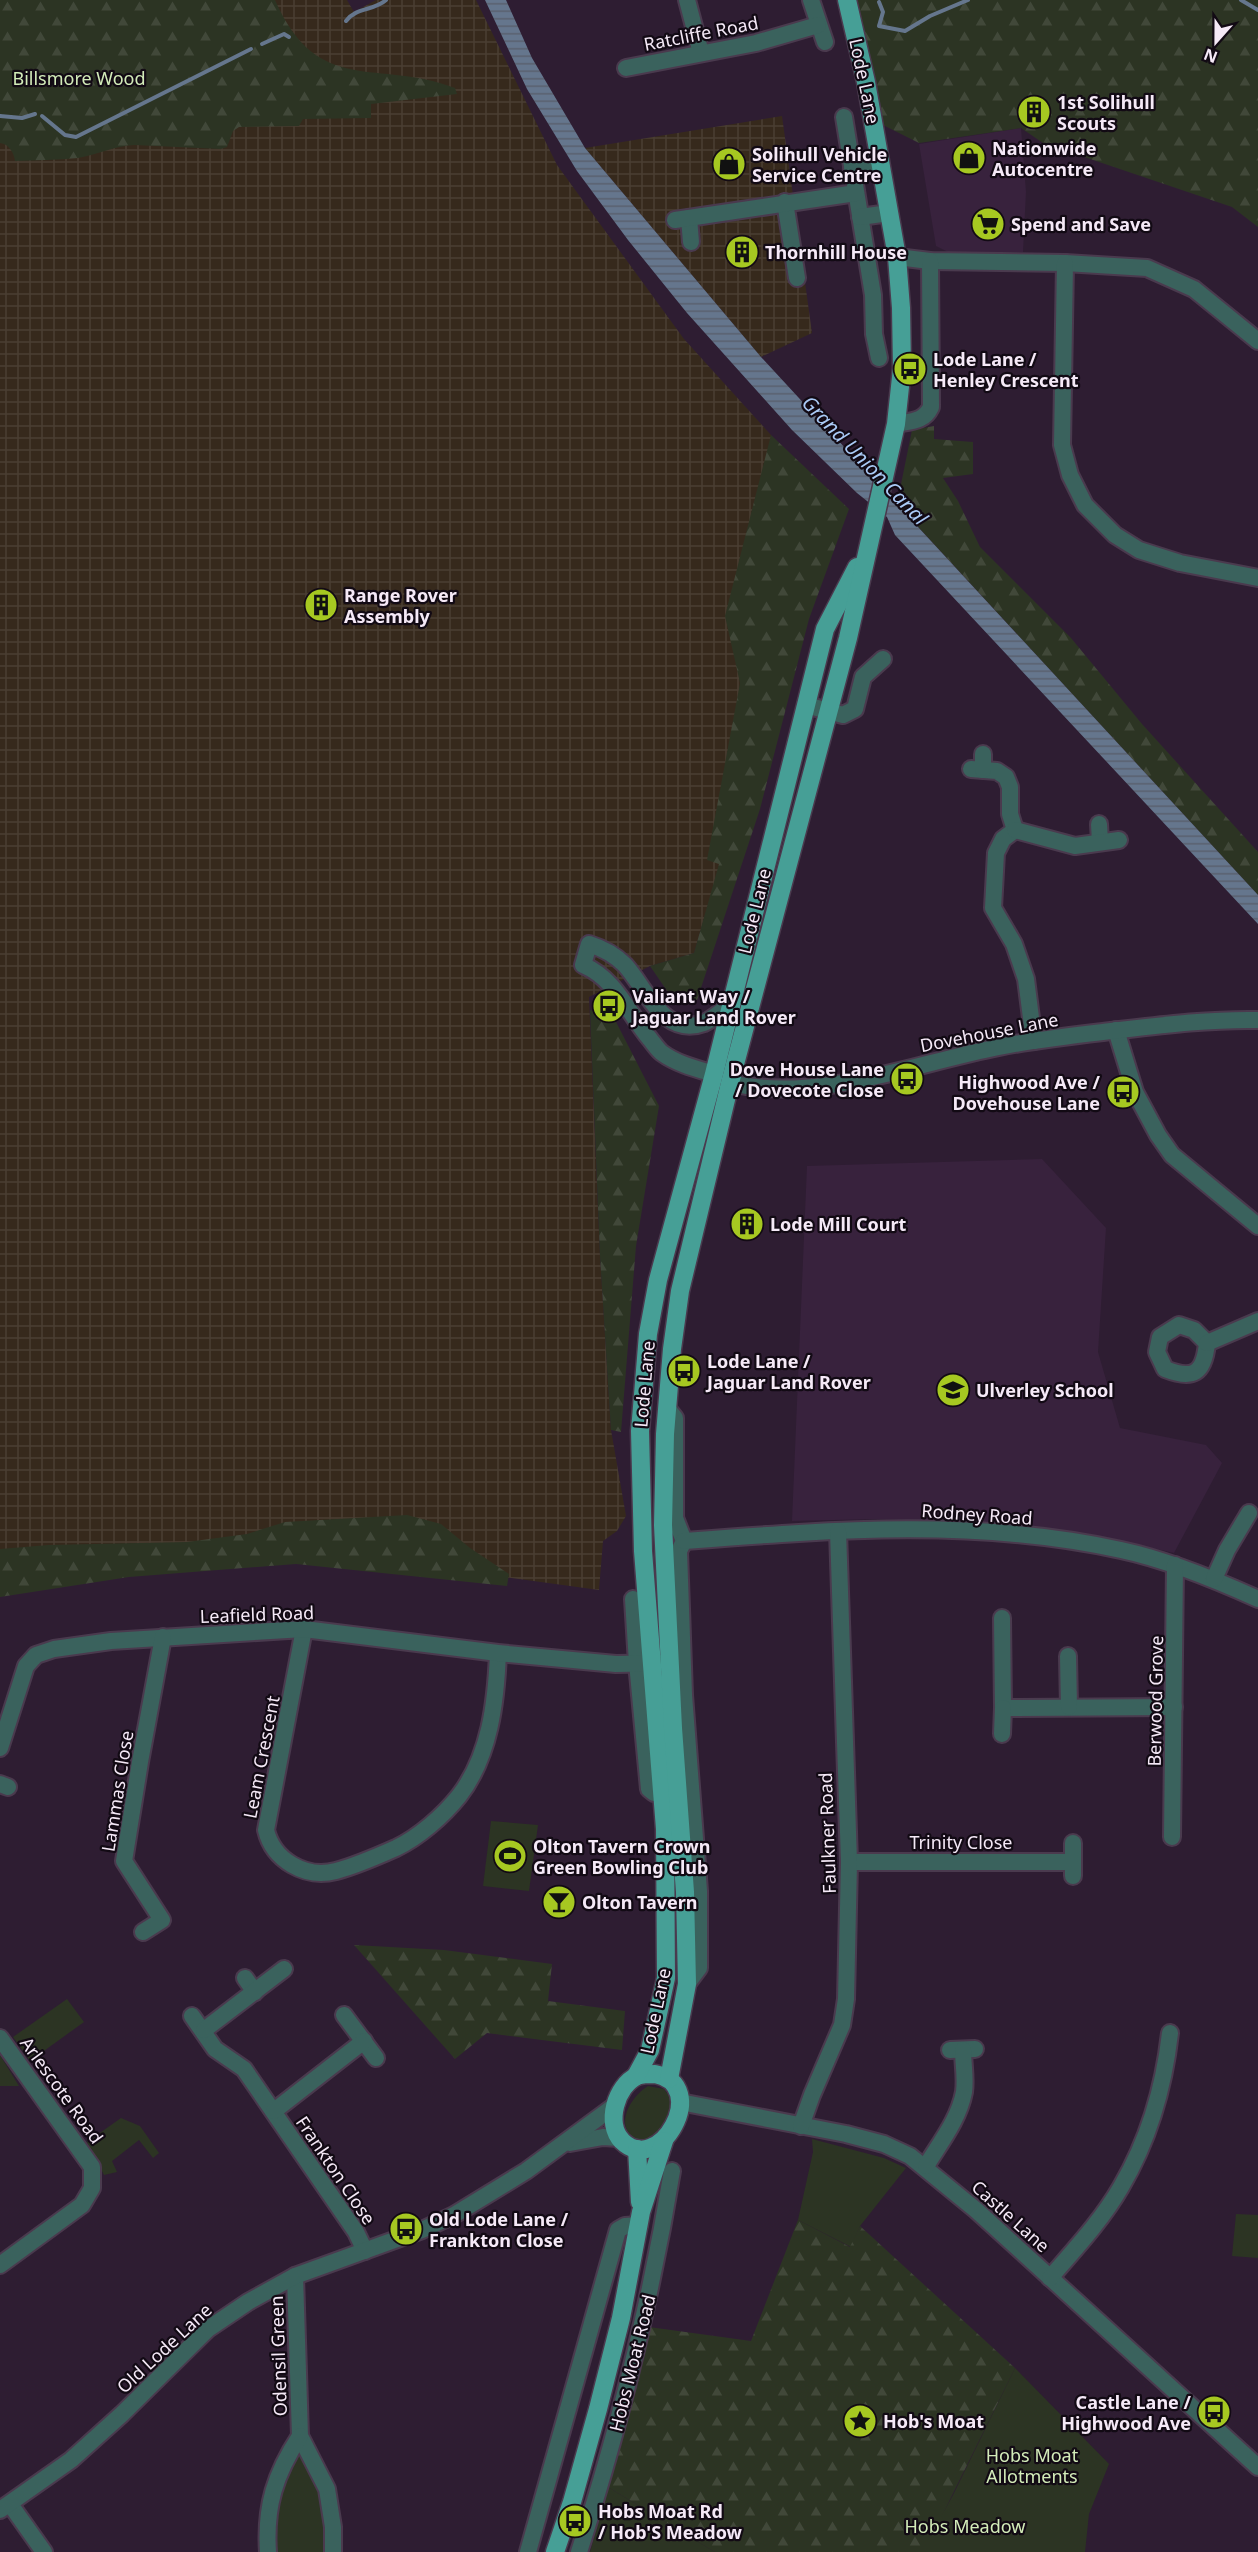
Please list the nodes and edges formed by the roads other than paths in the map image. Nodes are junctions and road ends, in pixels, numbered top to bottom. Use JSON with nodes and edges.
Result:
{"nodes":[{"id":1,"x":687,"y":0,"type":"edge"},
{"id":2,"x":811,"y":0,"type":"edge"},
{"id":3,"x":847,"y":0,"type":"edge"},
{"id":4,"x":818,"y":25,"type":"junction"},
{"id":5,"x":825,"y":42,"type":"dead end"},
{"id":6,"x":701,"y":53,"type":"junction"},
{"id":7,"x":624,"y":70,"type":"dead end"},
{"id":8,"x":844,"y":117,"type":"dead end"},
{"id":9,"x":880,"y":163,"type":"junction"},
{"id":10,"x":852,"y":167,"type":"junction"},
{"id":11,"x":856,"y":193,"type":"junction"},
{"id":12,"x":785,"y":202,"type":"junction"},
{"id":13,"x":889,"y":213,"type":"junction"},
{"id":14,"x":860,"y":217,"type":"junction"},
{"id":15,"x":691,"y":242,"type":"dead end"},
{"id":16,"x":897,"y":257,"type":"junction"},
{"id":17,"x":930,"y":261,"type":"junction"},
{"id":18,"x":1065,"y":263,"type":"junction"},
{"id":19,"x":797,"y":278,"type":"dead end"},
{"id":20,"x":1258,"y":340,"type":"edge"},
{"id":21,"x":879,"y":358,"type":"dead end"},
{"id":22,"x":896,"y":424,"type":"junction"},
{"id":23,"x":867,"y":546,"type":"junction"},
{"id":24,"x":1258,"y":578,"type":"edge"},
{"id":25,"x":883,"y":659,"type":"dead end"},
{"id":26,"x":806,"y":705,"type":"junction"},
{"id":27,"x":827,"y":710,"type":"junction"},
{"id":28,"x":979,"y":764,"type":"dead end"},
{"id":29,"x":1099,"y":824,"type":"dead end"},
{"id":30,"x":1015,"y":830,"type":"junction"},
{"id":31,"x":1119,"y":840,"type":"dead end"},
{"id":32,"x":1100,"y":842,"type":"junction"},
{"id":33,"x":731,"y":1005,"type":"junction"},
{"id":34,"x":1258,"y":1020,"type":"edge"},
{"id":35,"x":1116,"y":1030,"type":"junction"},
{"id":36,"x":1034,"y":1041,"type":"junction"},
{"id":37,"x":722,"y":1078,"type":"junction"},
{"id":38,"x":1258,"y":1226,"type":"edge"},
{"id":39,"x":1258,"y":1322,"type":"edge"},
{"id":40,"x":1207,"y":1343,"type":"dead end"},
{"id":41,"x":667,"y":1408,"type":"junction"},
{"id":42,"x":1249,"y":1513,"type":"dead end"},
{"id":43,"x":838,"y":1531,"type":"junction"},
{"id":44,"x":684,"y":1541,"type":"junction"},
{"id":45,"x":1175,"y":1565,"type":"junction"},
{"id":46,"x":1214,"y":1579,"type":"junction"},
{"id":47,"x":633,"y":1599,"type":"dead end"},
{"id":48,"x":1258,"y":1599,"type":"edge"},
{"id":49,"x":1002,"y":1618,"type":"dead end"},
{"id":50,"x":304,"y":1629,"type":"junction"},
{"id":51,"x":163,"y":1637,"type":"junction"},
{"id":52,"x":498,"y":1653,"type":"junction"},
{"id":53,"x":1068,"y":1656,"type":"dead end"},
{"id":54,"x":653,"y":1663,"type":"junction"},
{"id":55,"x":1069,"y":1707,"type":"junction"},
{"id":56,"x":1174,"y":1707,"type":"junction"},
{"id":57,"x":1003,"y":1708,"type":"junction"},
{"id":58,"x":1002,"y":1734,"type":"dead end"},
{"id":59,"x":0,"y":1748,"type":"edge"},
{"id":60,"x":1172,"y":1837,"type":"dead end"},
{"id":61,"x":1073,"y":1844,"type":"dead end"},
{"id":62,"x":849,"y":1862,"type":"junction"},
{"id":63,"x":143,"y":1932,"type":"dead end"},
{"id":64,"x":284,"y":1969,"type":"dead end"},
{"id":65,"x":244,"y":1978,"type":"dead end"},
{"id":66,"x":687,"y":1984,"type":"junction"},
{"id":67,"x":255,"y":1992,"type":"junction"},
{"id":68,"x":344,"y":2015,"type":"dead end"},
{"id":69,"x":192,"y":2016,"type":"dead end"},
{"id":70,"x":204,"y":2031,"type":"junction"},
{"id":71,"x":1170,"y":2033,"type":"dead end"},
{"id":72,"x":0,"y":2038,"type":"edge"},
{"id":73,"x":363,"y":2041,"type":"junction"},
{"id":74,"x":963,"y":2050,"type":"dead end"},
{"id":75,"x":376,"y":2058,"type":"dead end"},
{"id":76,"x":636,"y":2076,"type":"junction"},
{"id":77,"x":669,"y":2079,"type":"junction"},
{"id":78,"x":680,"y":2102,"type":"junction"},
{"id":79,"x":613,"y":2107,"type":"junction"},
{"id":80,"x":274,"y":2111,"type":"junction"},
{"id":81,"x":801,"y":2126,"type":"junction"},
{"id":82,"x":619,"y":2138,"type":"junction"},
{"id":83,"x":664,"y":2141,"type":"junction"},
{"id":84,"x":563,"y":2144,"type":"junction"},
{"id":85,"x":637,"y":2149,"type":"junction"},
{"id":86,"x":926,"y":2166,"type":"junction"},
{"id":87,"x":672,"y":2171,"type":"dead end"},
{"id":88,"x":640,"y":2219,"type":"junction"},
{"id":89,"x":365,"y":2251,"type":"junction"},
{"id":90,"x":0,"y":2265,"type":"edge"},
{"id":91,"x":295,"y":2276,"type":"junction"},
{"id":92,"x":1050,"y":2278,"type":"junction"},
{"id":93,"x":300,"y":2436,"type":"junction"},
{"id":94,"x":1258,"y":2467,"type":"edge"},
{"id":95,"x":3,"y":2508,"type":"edge"},
{"id":96,"x":44,"y":2552,"type":"edge"},
{"id":97,"x":268,"y":2552,"type":"edge"},
{"id":98,"x":333,"y":2552,"type":"edge"},
{"id":99,"x":528,"y":2552,"type":"edge"},
{"id":100,"x":555,"y":2552,"type":"edge"},
{"id":101,"x":579,"y":2552,"type":"edge"}],
"edges":[{"from":1,"to":6,"type":"street"},
{"from":2,"to":4,"type":"street","name":"Lode Lane"},
{"from":3,"to":9,"type":"main road","name":"Lode Lane"},
{"from":4,"to":5,"type":"street","name":"Lode Lane"},
{"from":4,"to":6,"type":"street","name":"Ratcliffe Road"},
{"from":6,"to":7,"type":"street","name":"Ratcliffe Road"},
{"from":8,"to":10,"type":"street","name":"Lode Lane"},
{"from":9,"to":10,"type":"street"},
{"from":9,"to":13,"type":"main road","name":"Lode Lane"},
{"from":10,"to":11,"type":"street","name":"Lode Lane"},
{"from":11,"to":12,"type":"street"},
{"from":11,"to":14,"type":"street","name":"Lode Lane"},
{"from":12,"to":15,"type":"street"},
{"from":12,"to":19,"type":"street"},
{"from":13,"to":14,"type":"street"},
{"from":13,"to":16,"type":"main road","name":"Lode Lane"},
{"from":14,"to":21,"type":"street","name":"Lode Lane"},
{"from":16,"to":17,"type":"street"},
{"from":16,"to":22,"type":"main road","name":"Lode Lane"},
{"from":17,"to":18,"type":"street"},
{"from":17,"to":22,"type":"street"},
{"from":18,"to":20,"type":"street"},
{"from":18,"to":24,"type":"street"},
{"from":22,"to":23,"type":"main road","name":"Lode Lane"},
{"from":23,"to":26,"type":"main road","name":"Lode Lane"},
{"from":23,"to":27,"type":"main road","name":"Lode Lane"},
{"from":25,"to":27,"type":"street"},
{"from":26,"to":27,"type":"street"},
{"from":26,"to":33,"type":"main road","name":"Lode Lane"},
{"from":27,"to":37,"type":"main road","name":"Lode Lane"},
{"from":28,"to":30,"type":"street"},
{"from":29,"to":32,"type":"street"},
{"from":30,"to":32,"type":"street"},
{"from":30,"to":36,"type":"street"},
{"from":31,"to":32,"type":"street"},
{"from":33,"to":37,"type":"main road","name":"Lode Lane"},
{"from":33,"to":37,"type":"street","name":"Dovehouse Lane"},
{"from":34,"to":35,"type":"street","name":"Dovehouse Lane"},
{"from":35,"to":36,"type":"street","name":"Dovehouse Lane"},
{"from":35,"to":38,"type":"street"},
{"from":36,"to":37,"type":"street","name":"Dovehouse Lane"},
{"from":37,"to":41,"type":"main road","name":"Lode Lane"},
{"from":37,"to":54,"type":"main road","name":"Lode Lane"},
{"from":39,"to":40,"type":"street"},
{"from":41,"to":44,"type":"street","name":"Lode Lane"},
{"from":41,"to":54,"type":"main road","name":"Lode Lane"},
{"from":42,"to":46,"type":"street"},
{"from":43,"to":44,"type":"street","name":"Rodney Road"},
{"from":43,"to":45,"type":"street","name":"Rodney Road"},
{"from":43,"to":62,"type":"street","name":"Faulkner Road"},
{"from":44,"to":66,"type":"street","name":"Lode Lane"},
{"from":45,"to":46,"type":"street","name":"Rodney Road"},
{"from":45,"to":56,"type":"street","name":"Berwood Grove"},
{"from":46,"to":48,"type":"street","name":"Rodney Road"},
{"from":47,"to":54,"type":"street"},
{"from":49,"to":57,"type":"street"},
{"from":50,"to":51,"type":"street","name":"Leafield Road"},
{"from":50,"to":52,"type":"street","name":"Leafield Road"},
{"from":50,"to":52,"type":"street","name":"Leam Crescent"},
{"from":51,"to":59,"type":"street","name":"Leafield Road"},
{"from":51,"to":63,"type":"street","name":"Lammas Close"},
{"from":52,"to":54,"type":"street","name":"Leafield Road"},
{"from":53,"to":55,"type":"street"},
{"from":54,"to":66,"type":"main road","name":"Lode Lane"},
{"from":54,"to":76,"type":"main road","name":"Lode Lane"},
{"from":55,"to":56,"type":"street"},
{"from":55,"to":57,"type":"street"},
{"from":56,"to":60,"type":"street","name":"Berwood Grove"},
{"from":57,"to":58,"type":"street"},
{"from":61,"to":62,"type":"street","name":"Trinity Close"},
{"from":62,"to":81,"type":"street","name":"Faulkner Road"},
{"from":64,"to":67,"type":"street"},
{"from":65,"to":67,"type":"street"},
{"from":66,"to":77,"type":"main road","name":"Lode Lane"},
{"from":67,"to":70,"type":"street"},
{"from":68,"to":73,"type":"street"},
{"from":69,"to":70,"type":"street","name":"Frankton Close"},
{"from":70,"to":80,"type":"street","name":"Frankton Close"},
{"from":71,"to":92,"type":"street"},
{"from":72,"to":90,"type":"street","name":"Arlescote Road"},
{"from":73,"to":75,"type":"street"},
{"from":73,"to":80,"type":"street","name":"Frankton Close"},
{"from":74,"to":86,"type":"street"},
{"from":76,"to":77,"type":"main road"},
{"from":76,"to":79,"type":"main road"},
{"from":77,"to":78,"type":"main road"},
{"from":78,"to":81,"type":"street","name":"Castle Lane"},
{"from":78,"to":83,"type":"main road"},
{"from":79,"to":82,"type":"main road"},
{"from":79,"to":84,"type":"street","name":"Old Lode Lane"},
{"from":80,"to":89,"type":"street","name":"Frankton Close"},
{"from":81,"to":86,"type":"street","name":"Castle Lane"},
{"from":82,"to":84,"type":"street","name":"Old Lode Lane"},
{"from":82,"to":85,"type":"main road"},
{"from":83,"to":85,"type":"main road"},
{"from":83,"to":88,"type":"main road","name":"Hobs Moat Road"},
{"from":84,"to":89,"type":"street","name":"Old Lode Lane"},
{"from":85,"to":88,"type":"main road","name":"Hobs Moat Road"},
{"from":86,"to":92,"type":"street","name":"Castle Lane"},
{"from":87,"to":101,"type":"street","name":"Hobs Moat Road"},
{"from":88,"to":99,"type":"street"},
{"from":88,"to":100,"type":"main road","name":"Hobs Moat Road"},
{"from":89,"to":91,"type":"street","name":"Old Lode Lane"},
{"from":91,"to":93,"type":"street","name":"Odensil Green"},
{"from":91,"to":95,"type":"street","name":"Old Lode Lane"},
{"from":92,"to":94,"type":"street","name":"Castle Lane"},
{"from":93,"to":97,"type":"street","name":"Odensil Green"},
{"from":93,"to":98,"type":"street","name":"Odensil Green"},
{"from":95,"to":96,"type":"street"}]}
